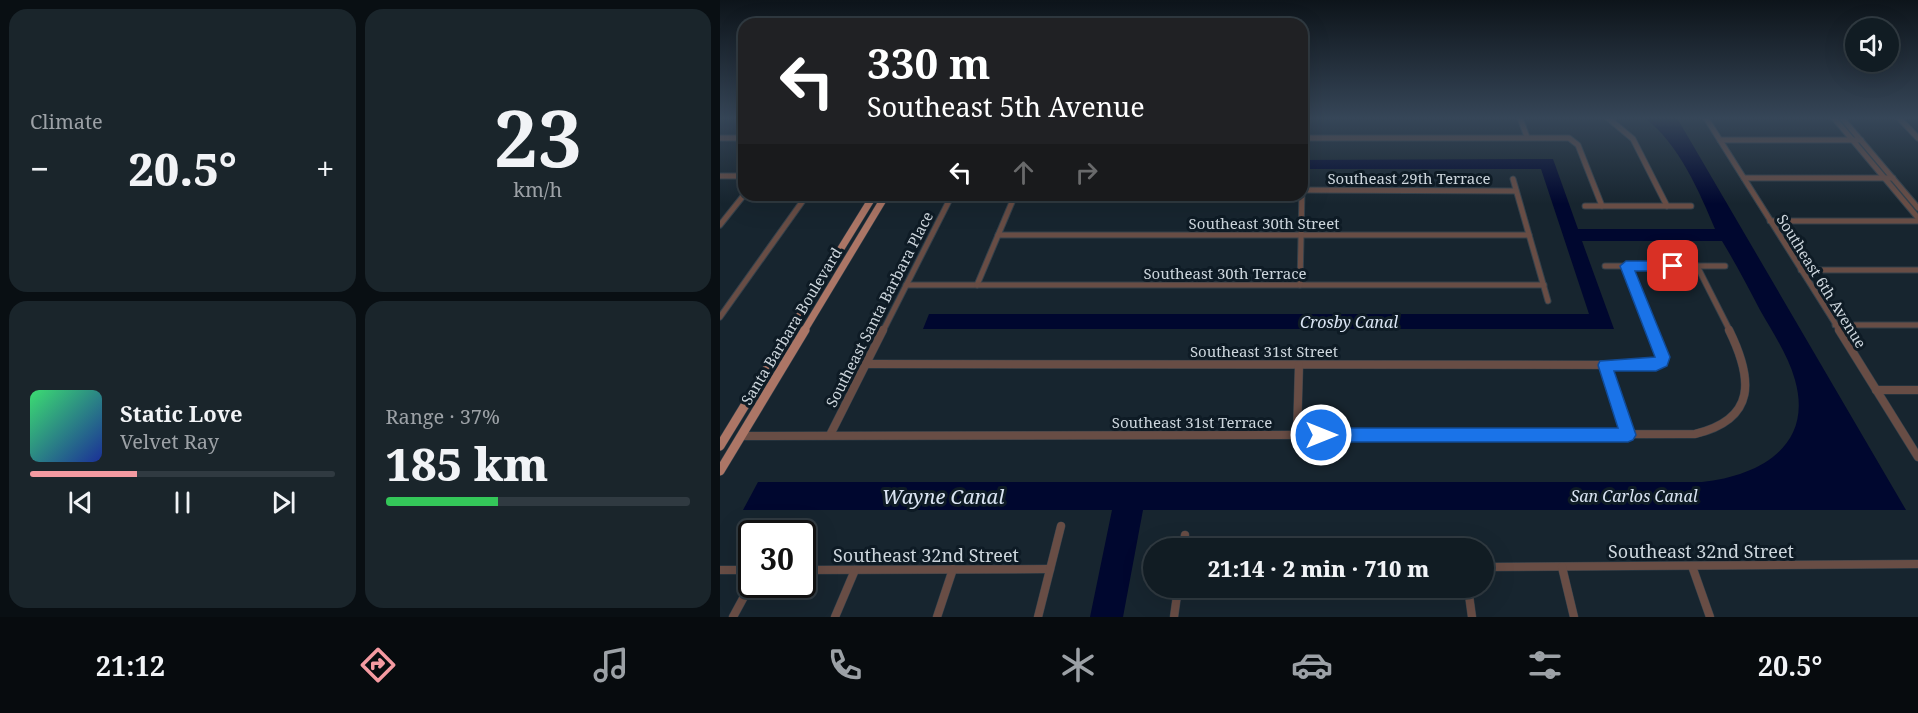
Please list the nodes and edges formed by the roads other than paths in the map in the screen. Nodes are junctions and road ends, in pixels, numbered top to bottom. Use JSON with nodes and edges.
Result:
{"nodes":[{"id":1,"x":1576,"y":147,"type":"edge"},
{"id":2,"x":1637,"y":147,"type":"edge"},
{"id":3,"x":1724,"y":147,"type":"edge"},
{"id":4,"x":1859,"y":147,"type":"edge"},
{"id":5,"x":1867,"y":147,"type":"edge"},
{"id":6,"x":720,"y":176,"type":"edge"},
{"id":7,"x":738,"y":176,"type":"edge"},
{"id":8,"x":1744,"y":178,"type":"junction"},
{"id":9,"x":1885,"y":178,"type":"junction"},
{"id":10,"x":1893,"y":178,"type":"junction"},
{"id":11,"x":1513,"y":179,"type":"dead end"},
{"id":12,"x":1308,"y":190,"type":"edge"},
{"id":13,"x":1516,"y":190,"type":"junction"},
{"id":14,"x":739,"y":201,"type":"edge"},
{"id":15,"x":802,"y":201,"type":"edge"},
{"id":16,"x":870,"y":201,"type":"edge"},
{"id":17,"x":882,"y":201,"type":"edge"},
{"id":18,"x":949,"y":201,"type":"edge"},
{"id":19,"x":1013,"y":201,"type":"edge"},
{"id":20,"x":1302,"y":201,"type":"edge"},
{"id":21,"x":1585,"y":206,"type":"dead end"},
{"id":22,"x":1602,"y":206,"type":"junction"},
{"id":23,"x":1667,"y":206,"type":"junction"},
{"id":24,"x":1691,"y":206,"type":"dead end"},
{"id":25,"x":1918,"y":208,"type":"edge"},
{"id":26,"x":1918,"y":220,"type":"edge"},
{"id":27,"x":1770,"y":221,"type":"junction"},
{"id":28,"x":720,"y":225,"type":"edge"},
{"id":29,"x":999,"y":235,"type":"junction"},
{"id":30,"x":1301,"y":235,"type":"junction"},
{"id":31,"x":1529,"y":235,"type":"junction"},
{"id":32,"x":1605,"y":266,"type":"dead end"},
{"id":33,"x":1626,"y":266,"type":"junction"},
{"id":34,"x":1697,"y":266,"type":"junction"},
{"id":35,"x":1725,"y":266,"type":"dead end"},
{"id":36,"x":1801,"y":270,"type":"junction"},
{"id":37,"x":1918,"y":270,"type":"edge"},
{"id":38,"x":906,"y":285,"type":"junction"},
{"id":39,"x":977,"y":285,"type":"junction"},
{"id":40,"x":1300,"y":285,"type":"junction"},
{"id":41,"x":1544,"y":285,"type":"junction"},
{"id":42,"x":1548,"y":301,"type":"dead end"},
{"id":43,"x":720,"y":304,"type":"edge"},
{"id":44,"x":729,"y":304,"type":"junction"},
{"id":45,"x":720,"y":317,"type":"edge"},
{"id":46,"x":1835,"y":325,"type":"junction"},
{"id":47,"x":1918,"y":325,"type":"edge"},
{"id":48,"x":866,"y":364,"type":"junction"},
{"id":49,"x":1299,"y":364,"type":"junction"},
{"id":50,"x":1605,"y":365,"type":"junction"},
{"id":51,"x":1876,"y":390,"type":"junction"},
{"id":52,"x":1918,"y":390,"type":"edge"},
{"id":53,"x":830,"y":435,"type":"junction"},
{"id":54,"x":1297,"y":435,"type":"junction"},
{"id":55,"x":1628,"y":435,"type":"junction"},
{"id":56,"x":723,"y":436,"type":"edge"},
{"id":57,"x":742,"y":436,"type":"junction"},
{"id":58,"x":720,"y":446,"type":"edge"},
{"id":59,"x":1918,"y":457,"type":"edge"},
{"id":60,"x":720,"y":471,"type":"edge"},
{"id":61,"x":1061,"y":526,"type":"dead end"},
{"id":62,"x":1185,"y":535,"type":"dead end"},
{"id":63,"x":1185,"y":538,"type":"edge"},
{"id":64,"x":1918,"y":564,"type":"edge"},
{"id":65,"x":1692,"y":566,"type":"junction"},
{"id":66,"x":1494,"y":567,"type":"edge"},
{"id":67,"x":1562,"y":567,"type":"junction"},
{"id":68,"x":953,"y":569,"type":"junction"},
{"id":69,"x":1050,"y":569,"type":"junction"},
{"id":70,"x":720,"y":570,"type":"edge"},
{"id":71,"x":738,"y":570,"type":"edge"},
{"id":72,"x":816,"y":570,"type":"edge"},
{"id":73,"x":855,"y":570,"type":"junction"},
{"id":74,"x":743,"y":598,"type":"edge"},
{"id":75,"x":1177,"y":598,"type":"edge"},
{"id":76,"x":1469,"y":598,"type":"edge"},
{"id":77,"x":733,"y":617,"type":"edge"},
{"id":78,"x":835,"y":617,"type":"edge"},
{"id":79,"x":937,"y":617,"type":"edge"},
{"id":80,"x":1038,"y":617,"type":"edge"},
{"id":81,"x":1174,"y":617,"type":"edge"},
{"id":82,"x":1472,"y":617,"type":"edge"},
{"id":83,"x":1574,"y":617,"type":"edge"},
{"id":84,"x":1710,"y":617,"type":"edge"}],
"edges":[{"from":1,"to":22,"type":"street"},
{"from":2,"to":23,"type":"street"},
{"from":3,"to":8,"type":"street","name":"Southeast 6th Avenue"},
{"from":4,"to":9,"type":"street"},
{"from":5,"to":10,"type":"street"},
{"from":6,"to":7,"type":"street"},
{"from":8,"to":9,"type":"street"},
{"from":8,"to":27,"type":"street","name":"Southeast 6th Avenue"},
{"from":9,"to":10,"type":"street"},
{"from":9,"to":26,"type":"street"},
{"from":10,"to":25,"type":"street"},
{"from":11,"to":13,"type":"street"},
{"from":12,"to":13,"type":"street","name":"Southeast 29th Terrace"},
{"from":13,"to":31,"type":"street"},
{"from":14,"to":28,"type":"street"},
{"from":15,"to":44,"type":"street"},
{"from":16,"to":56,"type":"main road","name":"Santa Barbara Boulevard"},
{"from":17,"to":57,"type":"main road","name":"Santa Barbara Boulevard"},
{"from":18,"to":38,"type":"street","name":"Southeast Santa Barbara Place"},
{"from":19,"to":29,"type":"street"},
{"from":20,"to":30,"type":"street"},
{"from":21,"to":22,"type":"street"},
{"from":22,"to":23,"type":"street"},
{"from":23,"to":24,"type":"street"},
{"from":26,"to":27,"type":"street"},
{"from":27,"to":36,"type":"street","name":"Southeast 6th Avenue"},
{"from":29,"to":30,"type":"street","name":"Southeast 30th Street"},
{"from":29,"to":39,"type":"street"},
{"from":30,"to":31,"type":"street","name":"Southeast 30th Street"},
{"from":30,"to":40,"type":"street"},
{"from":31,"to":41,"type":"street"},
{"from":32,"to":33,"type":"street"},
{"from":33,"to":34,"type":"street"},
{"from":33,"to":50,"type":"street","name":"Southeast 31st Street"},
{"from":34,"to":35,"type":"street"},
{"from":34,"to":55,"type":"street","name":"Southeast 31st Terrace"},
{"from":36,"to":37,"type":"street"},
{"from":36,"to":46,"type":"street","name":"Southeast 6th Avenue"},
{"from":38,"to":39,"type":"street","name":"Southeast 30th Terrace"},
{"from":38,"to":48,"type":"street","name":"Southeast Santa Barbara Place"},
{"from":39,"to":40,"type":"street","name":"Southeast 30th Terrace"},
{"from":40,"to":41,"type":"street","name":"Southeast 30th Terrace"},
{"from":41,"to":42,"type":"street"},
{"from":43,"to":44,"type":"street"},
{"from":44,"to":45,"type":"street"},
{"from":46,"to":47,"type":"street"},
{"from":46,"to":51,"type":"street","name":"Southeast 6th Avenue"},
{"from":48,"to":49,"type":"street","name":"Southeast 31st Street"},
{"from":48,"to":53,"type":"street","name":"Southeast Santa Barbara Place"},
{"from":49,"to":50,"type":"street","name":"Southeast 31st Street"},
{"from":49,"to":54,"type":"street"},
{"from":50,"to":55,"type":"street"},
{"from":51,"to":52,"type":"street"},
{"from":51,"to":59,"type":"street","name":"Southeast 6th Avenue"},
{"from":53,"to":54,"type":"street","name":"Southeast 31st Terrace"},
{"from":53,"to":57,"type":"street","name":"Southeast 31st Terrace"},
{"from":54,"to":55,"type":"street","name":"Southeast 31st Terrace"},
{"from":56,"to":58,"type":"main road","name":"Santa Barbara Boulevard"},
{"from":57,"to":60,"type":"main road","name":"Santa Barbara Boulevard"},
{"from":61,"to":69,"type":"street"},
{"from":62,"to":63,"type":"street"},
{"from":64,"to":65,"type":"street","name":"Southeast 32nd Street"},
{"from":65,"to":67,"type":"street","name":"Southeast 32nd Street"},
{"from":65,"to":84,"type":"street"},
{"from":66,"to":67,"type":"street","name":"Southeast 32nd Street"},
{"from":67,"to":83,"type":"street"},
{"from":68,"to":69,"type":"street","name":"Southeast 32nd Street"},
{"from":68,"to":73,"type":"street","name":"Southeast 32nd Street"},
{"from":68,"to":79,"type":"street"},
{"from":69,"to":80,"type":"street"},
{"from":70,"to":71,"type":"street"},
{"from":72,"to":73,"type":"street","name":"Southeast 32nd Street"},
{"from":73,"to":78,"type":"street"},
{"from":74,"to":77,"type":"street"},
{"from":75,"to":81,"type":"street"},
{"from":76,"to":82,"type":"street"}]}
